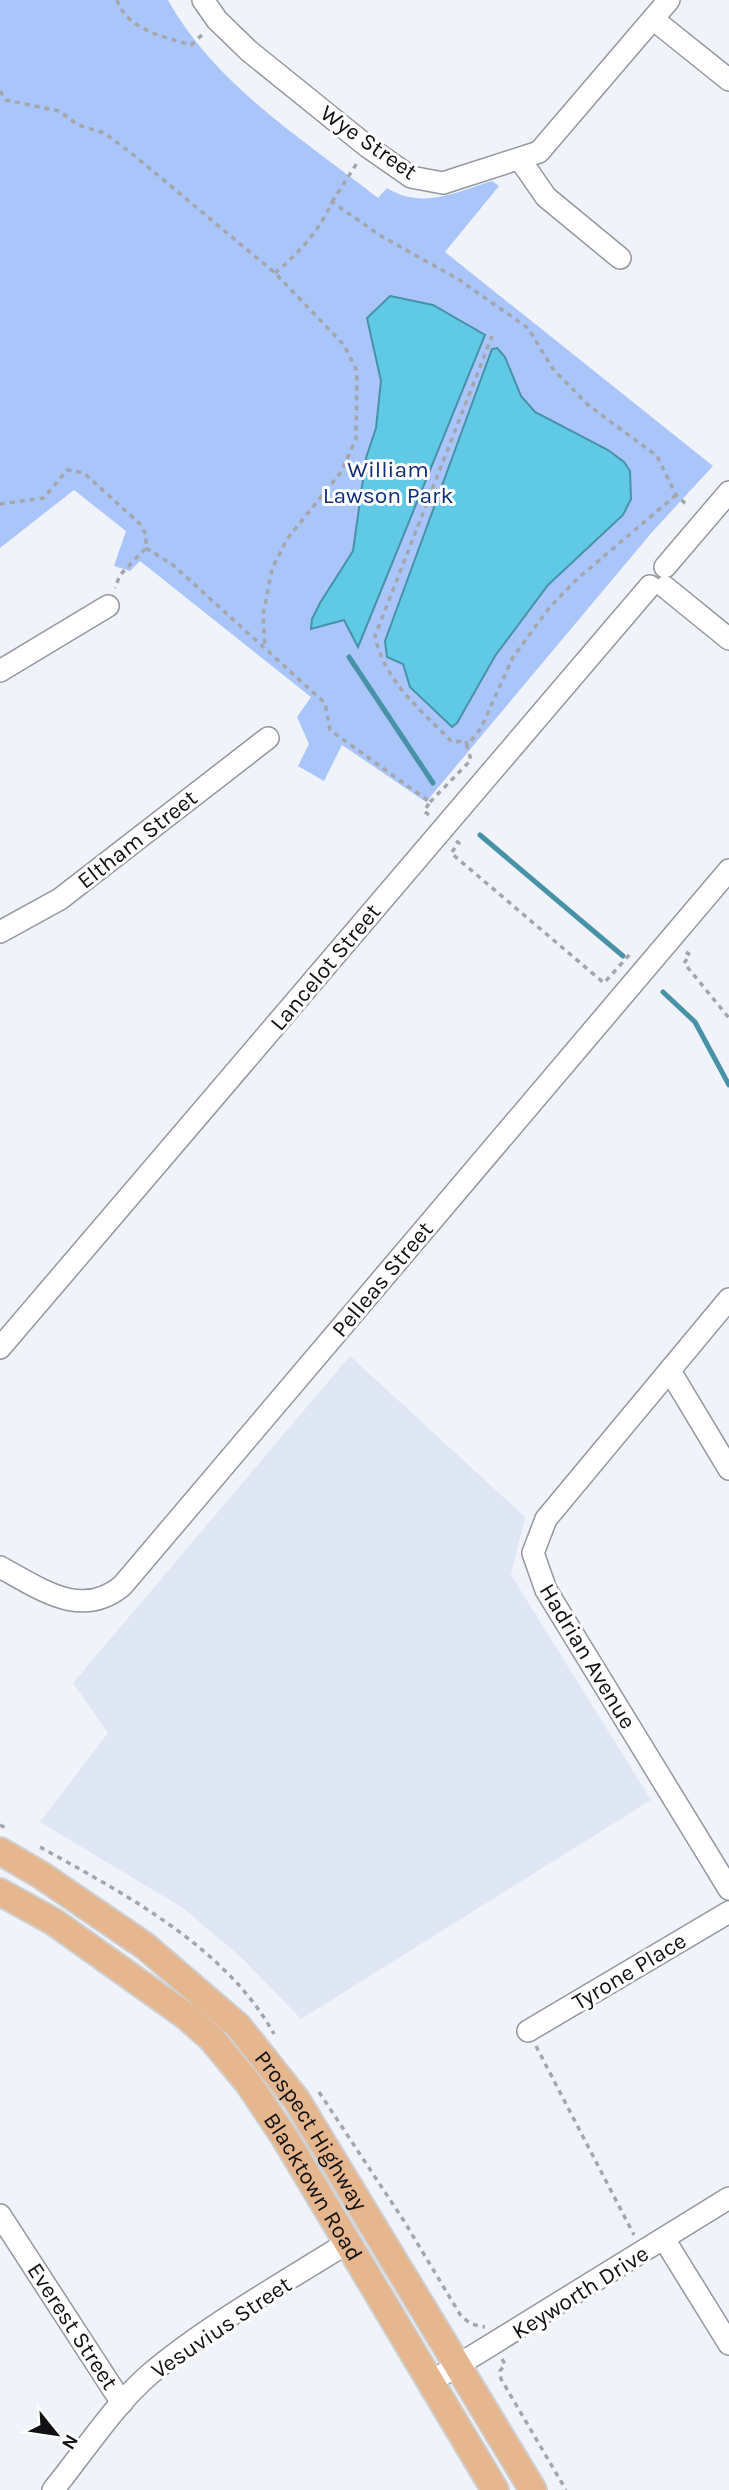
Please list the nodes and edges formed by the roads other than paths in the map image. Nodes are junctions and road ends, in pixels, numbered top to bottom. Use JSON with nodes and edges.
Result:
{"nodes":[{"id":1,"x":203,"y":0,"type":"edge"},
{"id":2,"x":669,"y":0,"type":"edge"},
{"id":3,"x":653,"y":19,"type":"junction"},
{"id":4,"x":729,"y":80,"type":"edge"},
{"id":5,"x":521,"y":160,"type":"junction"},
{"id":6,"x":620,"y":258,"type":"dead end"},
{"id":7,"x":729,"y":492,"type":"edge"},
{"id":8,"x":660,"y":580,"type":"junction"},
{"id":9,"x":108,"y":607,"type":"road end"},
{"id":10,"x":729,"y":639,"type":"edge"},
{"id":11,"x":0,"y":671,"type":"edge"},
{"id":12,"x":268,"y":738,"type":"dead end"},
{"id":13,"x":729,"y":870,"type":"edge"},
{"id":14,"x":0,"y":932,"type":"edge"},
{"id":15,"x":729,"y":1299,"type":"edge"},
{"id":16,"x":0,"y":1348,"type":"edge"},
{"id":17,"x":670,"y":1371,"type":"junction"},
{"id":18,"x":729,"y":1469,"type":"edge"},
{"id":19,"x":0,"y":1567,"type":"edge"},
{"id":20,"x":0,"y":1852,"type":"edge"},
{"id":21,"x":729,"y":1889,"type":"edge"},
{"id":22,"x":0,"y":1892,"type":"edge"},
{"id":23,"x":729,"y":1912,"type":"edge"},
{"id":24,"x":528,"y":2031,"type":"road end"},
{"id":25,"x":729,"y":2198,"type":"edge"},
{"id":26,"x":0,"y":2215,"type":"edge"},
{"id":27,"x":664,"y":2239,"type":"junction"},
{"id":28,"x":347,"y":2243,"type":"junction"},
{"id":29,"x":729,"y":2344,"type":"edge"},
{"id":30,"x":459,"y":2367,"type":"junction"},
{"id":31,"x":429,"y":2383,"type":"junction"},
{"id":32,"x":122,"y":2403,"type":"junction"},
{"id":33,"x":53,"y":2490,"type":"edge"},
{"id":34,"x":495,"y":2490,"type":"edge"},
{"id":35,"x":533,"y":2490,"type":"edge"}],
"edges":[{"from":1,"to":5,"type":"street","name":"Wye Street"},
{"from":2,"to":3,"type":"street","name":"Wye Street"},
{"from":3,"to":4,"type":"street"},
{"from":3,"to":5,"type":"street","name":"Wye Street"},
{"from":5,"to":6,"type":"street"},
{"from":7,"to":8,"type":"street","name":"Lancelot Street"},
{"from":8,"to":10,"type":"street"},
{"from":8,"to":16,"type":"street","name":"Lancelot Street"},
{"from":9,"to":11,"type":"street"},
{"from":12,"to":14,"type":"street","name":"Eltham Street"},
{"from":13,"to":19,"type":"street","name":"Pelleas Street"},
{"from":15,"to":17,"type":"street","name":"Hadrian Avenue"},
{"from":17,"to":18,"type":"street"},
{"from":17,"to":21,"type":"street","name":"Hadrian Avenue"},
{"from":20,"to":30,"type":"main road","name":"Prospect Highway"},
{"from":22,"to":28,"type":"main road","name":"Blacktown Road"},
{"from":23,"to":24,"type":"street","name":"Tyrone Place"},
{"from":25,"to":27,"type":"street","name":"Keyworth Drive"},
{"from":26,"to":32,"type":"street","name":"Everest Street"},
{"from":27,"to":29,"type":"street"},
{"from":27,"to":30,"type":"street","name":"Keyworth Drive"},
{"from":28,"to":31,"type":"main road","name":"Blacktown Road"},
{"from":28,"to":32,"type":"street","name":"Vesuvius Street"},
{"from":30,"to":31,"type":"street","name":"Keyworth Drive"},
{"from":30,"to":35,"type":"main road","name":"Prospect Highway"},
{"from":31,"to":34,"type":"main road","name":"Blacktown Road"},
{"from":32,"to":33,"type":"street","name":"Vesuvius Street"}]}
